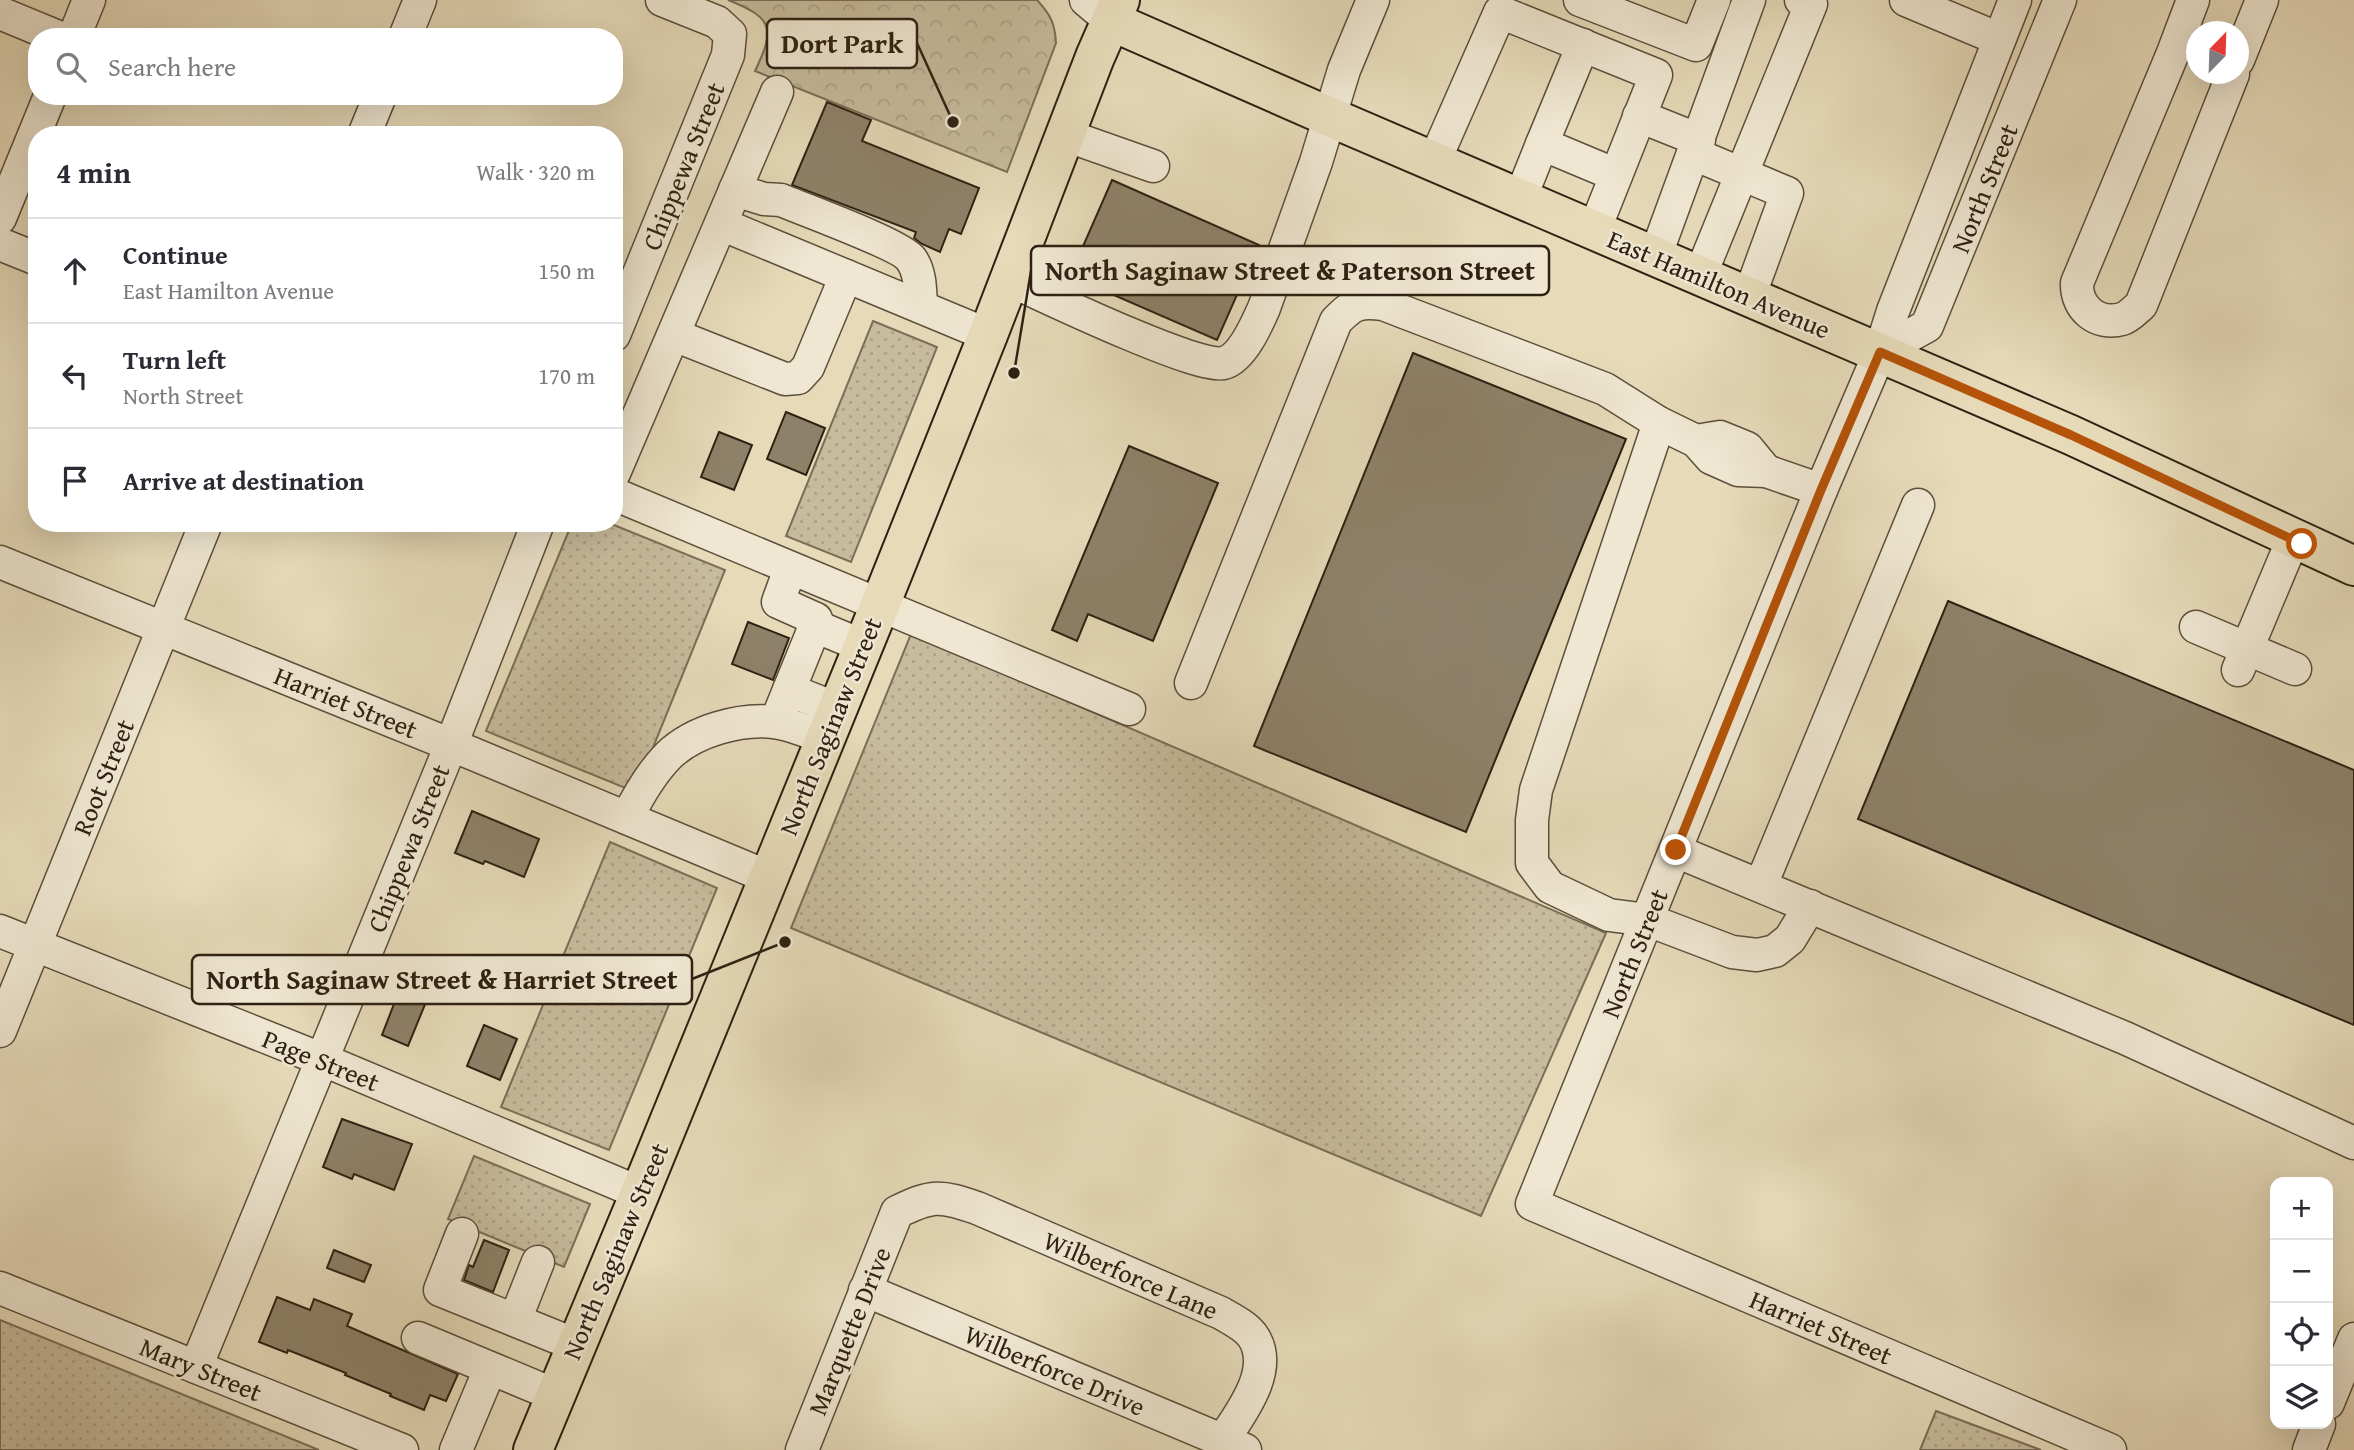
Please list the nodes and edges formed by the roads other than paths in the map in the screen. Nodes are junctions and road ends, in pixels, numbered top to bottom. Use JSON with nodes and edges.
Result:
{"nodes":[{"id":1,"x":89,"y":0,"type":"edge"},
{"id":2,"x":419,"y":0,"type":"edge"},
{"id":3,"x":662,"y":0,"type":"edge"},
{"id":4,"x":1373,"y":0,"type":"edge"},
{"id":5,"x":1580,"y":0,"type":"edge"},
{"id":6,"x":1714,"y":0,"type":"edge"},
{"id":7,"x":1749,"y":0,"type":"edge"},
{"id":8,"x":1801,"y":0,"type":"edge"},
{"id":9,"x":1906,"y":0,"type":"edge"},
{"id":10,"x":2015,"y":0,"type":"edge"},
{"id":11,"x":2060,"y":0,"type":"edge"},
{"id":12,"x":2193,"y":0,"type":"edge"},
{"id":13,"x":2262,"y":0,"type":"edge"},
{"id":14,"x":1106,"y":7,"type":"edge"},
{"id":15,"x":0,"y":13,"type":"edge"},
{"id":16,"x":36,"y":28,"type":"edge"},
{"id":17,"x":78,"y":28,"type":"edge"},
{"id":18,"x":408,"y":28,"type":"edge"},
{"id":19,"x":2249,"y":32,"type":"edge"},
{"id":20,"x":1999,"y":39,"type":"junction"},
{"id":21,"x":1583,"y":46,"type":"junction"},
{"id":22,"x":2229,"y":84,"type":"edge"},
{"id":23,"x":777,"y":92,"type":"dead end"},
{"id":24,"x":46,"y":105,"type":"edge"},
{"id":25,"x":376,"y":105,"type":"edge"},
{"id":26,"x":1639,"y":116,"type":"junction"},
{"id":27,"x":1330,"y":117,"type":"junction"},
{"id":28,"x":38,"y":126,"type":"edge"},
{"id":29,"x":368,"y":126,"type":"edge"},
{"id":30,"x":1065,"y":135,"type":"junction"},
{"id":31,"x":1542,"y":144,"type":"junction"},
{"id":32,"x":1696,"y":147,"type":"junction"},
{"id":33,"x":28,"y":150,"type":"edge"},
{"id":34,"x":1434,"y":162,"type":"junction"},
{"id":35,"x":1153,"y":166,"type":"dead end"},
{"id":36,"x":1616,"y":175,"type":"junction"},
{"id":37,"x":1741,"y":176,"type":"junction"},
{"id":38,"x":735,"y":190,"type":"junction"},
{"id":39,"x":1520,"y":199,"type":"junction"},
{"id":40,"x":0,"y":218,"type":"edge"},
{"id":41,"x":721,"y":224,"type":"junction"},
{"id":42,"x":1594,"y":231,"type":"junction"},
{"id":43,"x":0,"y":244,"type":"edge"},
{"id":44,"x":28,"y":255,"type":"edge"},
{"id":45,"x":1655,"y":257,"type":"junction"},
{"id":46,"x":846,"y":276,"type":"junction"},
{"id":47,"x":1700,"y":276,"type":"junction"},
{"id":48,"x":1010,"y":280,"type":"junction"},
{"id":49,"x":1749,"y":297,"type":"junction"},
{"id":50,"x":922,"y":307,"type":"junction"},
{"id":51,"x":623,"y":313,"type":"edge"},
{"id":52,"x":674,"y":335,"type":"junction"},
{"id":53,"x":988,"y":335,"type":"junction"},
{"id":54,"x":1880,"y":352,"type":"junction"},
{"id":55,"x":1659,"y":423,"type":"junction"},
{"id":56,"x":623,"y":451,"type":"edge"},
{"id":57,"x":1821,"y":490,"type":"junction"},
{"id":58,"x":623,"y":498,"type":"edge"},
{"id":59,"x":1918,"y":505,"type":"dead end"},
{"id":60,"x":202,"y":532,"type":"edge"},
{"id":61,"x":534,"y":532,"type":"edge"},
{"id":62,"x":2293,"y":539,"type":"junction"},
{"id":63,"x":0,"y":562,"type":"edge"},
{"id":64,"x":2354,"y":566,"type":"edge"},
{"id":65,"x":790,"y":569,"type":"junction"},
{"id":66,"x":880,"y":605,"type":"junction"},
{"id":67,"x":815,"y":626,"type":"junction"},
{"id":68,"x":2196,"y":627,"type":"dead end"},
{"id":69,"x":164,"y":628,"type":"junction"},
{"id":70,"x":863,"y":646,"type":"junction"},
{"id":71,"x":2242,"y":659,"type":"junction"},
{"id":72,"x":2295,"y":669,"type":"dead end"},
{"id":73,"x":1191,"y":683,"type":"dead end"},
{"id":74,"x":789,"y":690,"type":"junction"},
{"id":75,"x":1129,"y":709,"type":"dead end"},
{"id":76,"x":776,"y":722,"type":"junction"},
{"id":77,"x":831,"y":723,"type":"junction"},
{"id":78,"x":451,"y":745,"type":"junction"},
{"id":79,"x":627,"y":817,"type":"junction"},
{"id":80,"x":1676,"y":850,"type":"junction"},
{"id":81,"x":768,"y":877,"type":"junction"},
{"id":82,"x":1761,"y":885,"type":"junction"},
{"id":83,"x":1810,"y":906,"type":"junction"},
{"id":84,"x":1648,"y":920,"type":"junction"},
{"id":85,"x":0,"y":931,"type":"edge"},
{"id":86,"x":34,"y":945,"type":"junction"},
{"id":87,"x":0,"y":1031,"type":"edge"},
{"id":88,"x":321,"y":1059,"type":"junction"},
{"id":89,"x":2354,"y":1143,"type":"edge"},
{"id":90,"x":640,"y":1193,"type":"junction"},
{"id":91,"x":1532,"y":1204,"type":"joint"},
{"id":92,"x":897,"y":1212,"type":"joint"},
{"id":93,"x":462,"y":1234,"type":"dead end"},
{"id":94,"x":538,"y":1262,"type":"dead end"},
{"id":95,"x":0,"y":1288,"type":"edge"},
{"id":96,"x":865,"y":1290,"type":"junction"},
{"id":97,"x":515,"y":1320,"type":"junction"},
{"id":98,"x":418,"y":1338,"type":"dead end"},
{"id":99,"x":2354,"y":1339,"type":"edge"},
{"id":100,"x":576,"y":1345,"type":"junction"},
{"id":101,"x":196,"y":1367,"type":"junction"},
{"id":102,"x":490,"y":1368,"type":"junction"},
{"id":103,"x":2333,"y":1391,"type":"edge"},
{"id":104,"x":555,"y":1395,"type":"junction"},
{"id":105,"x":2317,"y":1429,"type":"edge"},
{"id":106,"x":1234,"y":1445,"type":"edge"},
{"id":107,"x":402,"y":1450,"type":"edge"},
{"id":108,"x":456,"y":1450,"type":"edge"},
{"id":109,"x":533,"y":1450,"type":"edge"},
{"id":110,"x":802,"y":1450,"type":"edge"},
{"id":111,"x":2110,"y":1450,"type":"edge"},
{"id":112,"x":2308,"y":1450,"type":"edge"}],
"edges":[{"from":1,"to":17,"type":"street"},
{"from":2,"to":18,"type":"street"},
{"from":3,"to":51,"type":"street","name":"Chippewa Street"},
{"from":4,"to":27,"type":"street"},
{"from":5,"to":6,"type":"street"},
{"from":7,"to":32,"type":"street"},
{"from":8,"to":37,"type":"street"},
{"from":9,"to":20,"type":"street"},
{"from":10,"to":20,"type":"street","name":"North Street"},
{"from":11,"to":54,"type":"street","name":"North Street"},
{"from":12,"to":22,"type":"street"},
{"from":13,"to":19,"type":"street"},
{"from":14,"to":27,"type":"main road","name":"East Hamilton Avenue"},
{"from":14,"to":30,"type":"main road","name":"North Saginaw Street"},
{"from":15,"to":16,"type":"street"},
{"from":20,"to":54,"type":"street","name":"North Street"},
{"from":21,"to":26,"type":"street"},
{"from":21,"to":31,"type":"street"},
{"from":21,"to":34,"type":"street"},
{"from":23,"to":38,"type":"street"},
{"from":24,"to":28,"type":"street"},
{"from":25,"to":29,"type":"street"},
{"from":26,"to":32,"type":"street"},
{"from":26,"to":36,"type":"street"},
{"from":27,"to":34,"type":"main road","name":"East Hamilton Avenue"},
{"from":27,"to":48,"type":"street"},
{"from":30,"to":35,"type":"street"},
{"from":30,"to":48,"type":"main road","name":"North Saginaw Street"},
{"from":31,"to":36,"type":"street"},
{"from":31,"to":39,"type":"street"},
{"from":32,"to":37,"type":"street"},
{"from":32,"to":45,"type":"street"},
{"from":33,"to":40,"type":"street"},
{"from":34,"to":39,"type":"main road","name":"East Hamilton Avenue"},
{"from":36,"to":42,"type":"street"},
{"from":37,"to":47,"type":"street"},
{"from":37,"to":49,"type":"street"},
{"from":38,"to":41,"type":"street"},
{"from":38,"to":50,"type":"street"},
{"from":39,"to":42,"type":"main road","name":"East Hamilton Avenue"},
{"from":41,"to":46,"type":"street"},
{"from":41,"to":52,"type":"street"},
{"from":42,"to":45,"type":"main road","name":"East Hamilton Avenue"},
{"from":43,"to":44,"type":"street"},
{"from":45,"to":47,"type":"main road","name":"East Hamilton Avenue"},
{"from":46,"to":50,"type":"street"},
{"from":46,"to":52,"type":"street"},
{"from":47,"to":49,"type":"main road","name":"East Hamilton Avenue"},
{"from":48,"to":53,"type":"main road","name":"North Saginaw Street"},
{"from":49,"to":54,"type":"main road","name":"East Hamilton Avenue"},
{"from":50,"to":53,"type":"street"},
{"from":52,"to":56,"type":"street"},
{"from":53,"to":66,"type":"main road","name":"North Saginaw Street"},
{"from":54,"to":57,"type":"street","name":"North Street"},
{"from":54,"to":62,"type":"main road","name":"East Hamilton Avenue"},
{"from":55,"to":57,"type":"street"},
{"from":55,"to":73,"type":"street"},
{"from":55,"to":84,"type":"street"},
{"from":57,"to":80,"type":"street","name":"North Street"},
{"from":58,"to":65,"type":"street"},
{"from":59,"to":82,"type":"street"},
{"from":60,"to":69,"type":"street","name":"Root Street"},
{"from":61,"to":78,"type":"street","name":"Chippewa Street"},
{"from":62,"to":64,"type":"main road","name":"East Hamilton Avenue"},
{"from":62,"to":71,"type":"street"},
{"from":63,"to":69,"type":"street","name":"Harriet Street"},
{"from":65,"to":66,"type":"street"},
{"from":65,"to":67,"type":"street"},
{"from":66,"to":70,"type":"main road","name":"North Saginaw Street"},
{"from":66,"to":75,"type":"street"},
{"from":67,"to":70,"type":"street"},
{"from":67,"to":74,"type":"street"},
{"from":68,"to":71,"type":"street"},
{"from":69,"to":78,"type":"street","name":"Harriet Street"},
{"from":69,"to":86,"type":"street","name":"Root Street"},
{"from":70,"to":77,"type":"main road","name":"North Saginaw Street"},
{"from":71,"to":72,"type":"street"},
{"from":74,"to":76,"type":"street"},
{"from":74,"to":77,"type":"street"},
{"from":76,"to":77,"type":"street"},
{"from":76,"to":79,"type":"street"},
{"from":77,"to":81,"type":"main road","name":"North Saginaw Street"},
{"from":78,"to":79,"type":"street","name":"Harriet Street"},
{"from":78,"to":88,"type":"street","name":"Chippewa Street"},
{"from":79,"to":81,"type":"street","name":"Harriet Street"},
{"from":80,"to":82,"type":"street"},
{"from":80,"to":84,"type":"street","name":"North Street"},
{"from":81,"to":90,"type":"main road","name":"North Saginaw Street"},
{"from":82,"to":83,"type":"street"},
{"from":83,"to":84,"type":"street"},
{"from":83,"to":89,"type":"street"},
{"from":84,"to":91,"type":"street","name":"North Street"},
{"from":85,"to":86,"type":"street","name":"Page Street"},
{"from":86,"to":87,"type":"street","name":"Root Street"},
{"from":86,"to":88,"type":"street","name":"Page Street"},
{"from":88,"to":90,"type":"street","name":"Page Street"},
{"from":88,"to":101,"type":"street","name":"Chippewa Street"},
{"from":90,"to":100,"type":"main road","name":"North Saginaw Street"},
{"from":91,"to":111,"type":"street","name":"Harriet Street"},
{"from":92,"to":96,"type":"street","name":"Marquette Drive"},
{"from":92,"to":106,"type":"street","name":"Wilberforce Lane"},
{"from":93,"to":97,"type":"street"},
{"from":94,"to":97,"type":"street"},
{"from":95,"to":101,"type":"street","name":"Mary Street"},
{"from":96,"to":106,"type":"street","name":"Wilberforce Drive"},
{"from":96,"to":110,"type":"street","name":"Marquette Drive"},
{"from":97,"to":100,"type":"street"},
{"from":98,"to":102,"type":"street"},
{"from":99,"to":103,"type":"street"},
{"from":100,"to":104,"type":"main road","name":"North Saginaw Street"},
{"from":101,"to":107,"type":"street","name":"Mary Street"},
{"from":102,"to":104,"type":"street"},
{"from":102,"to":108,"type":"street"},
{"from":104,"to":109,"type":"main road","name":"North Saginaw Street"},
{"from":105,"to":112,"type":"street"}]}
